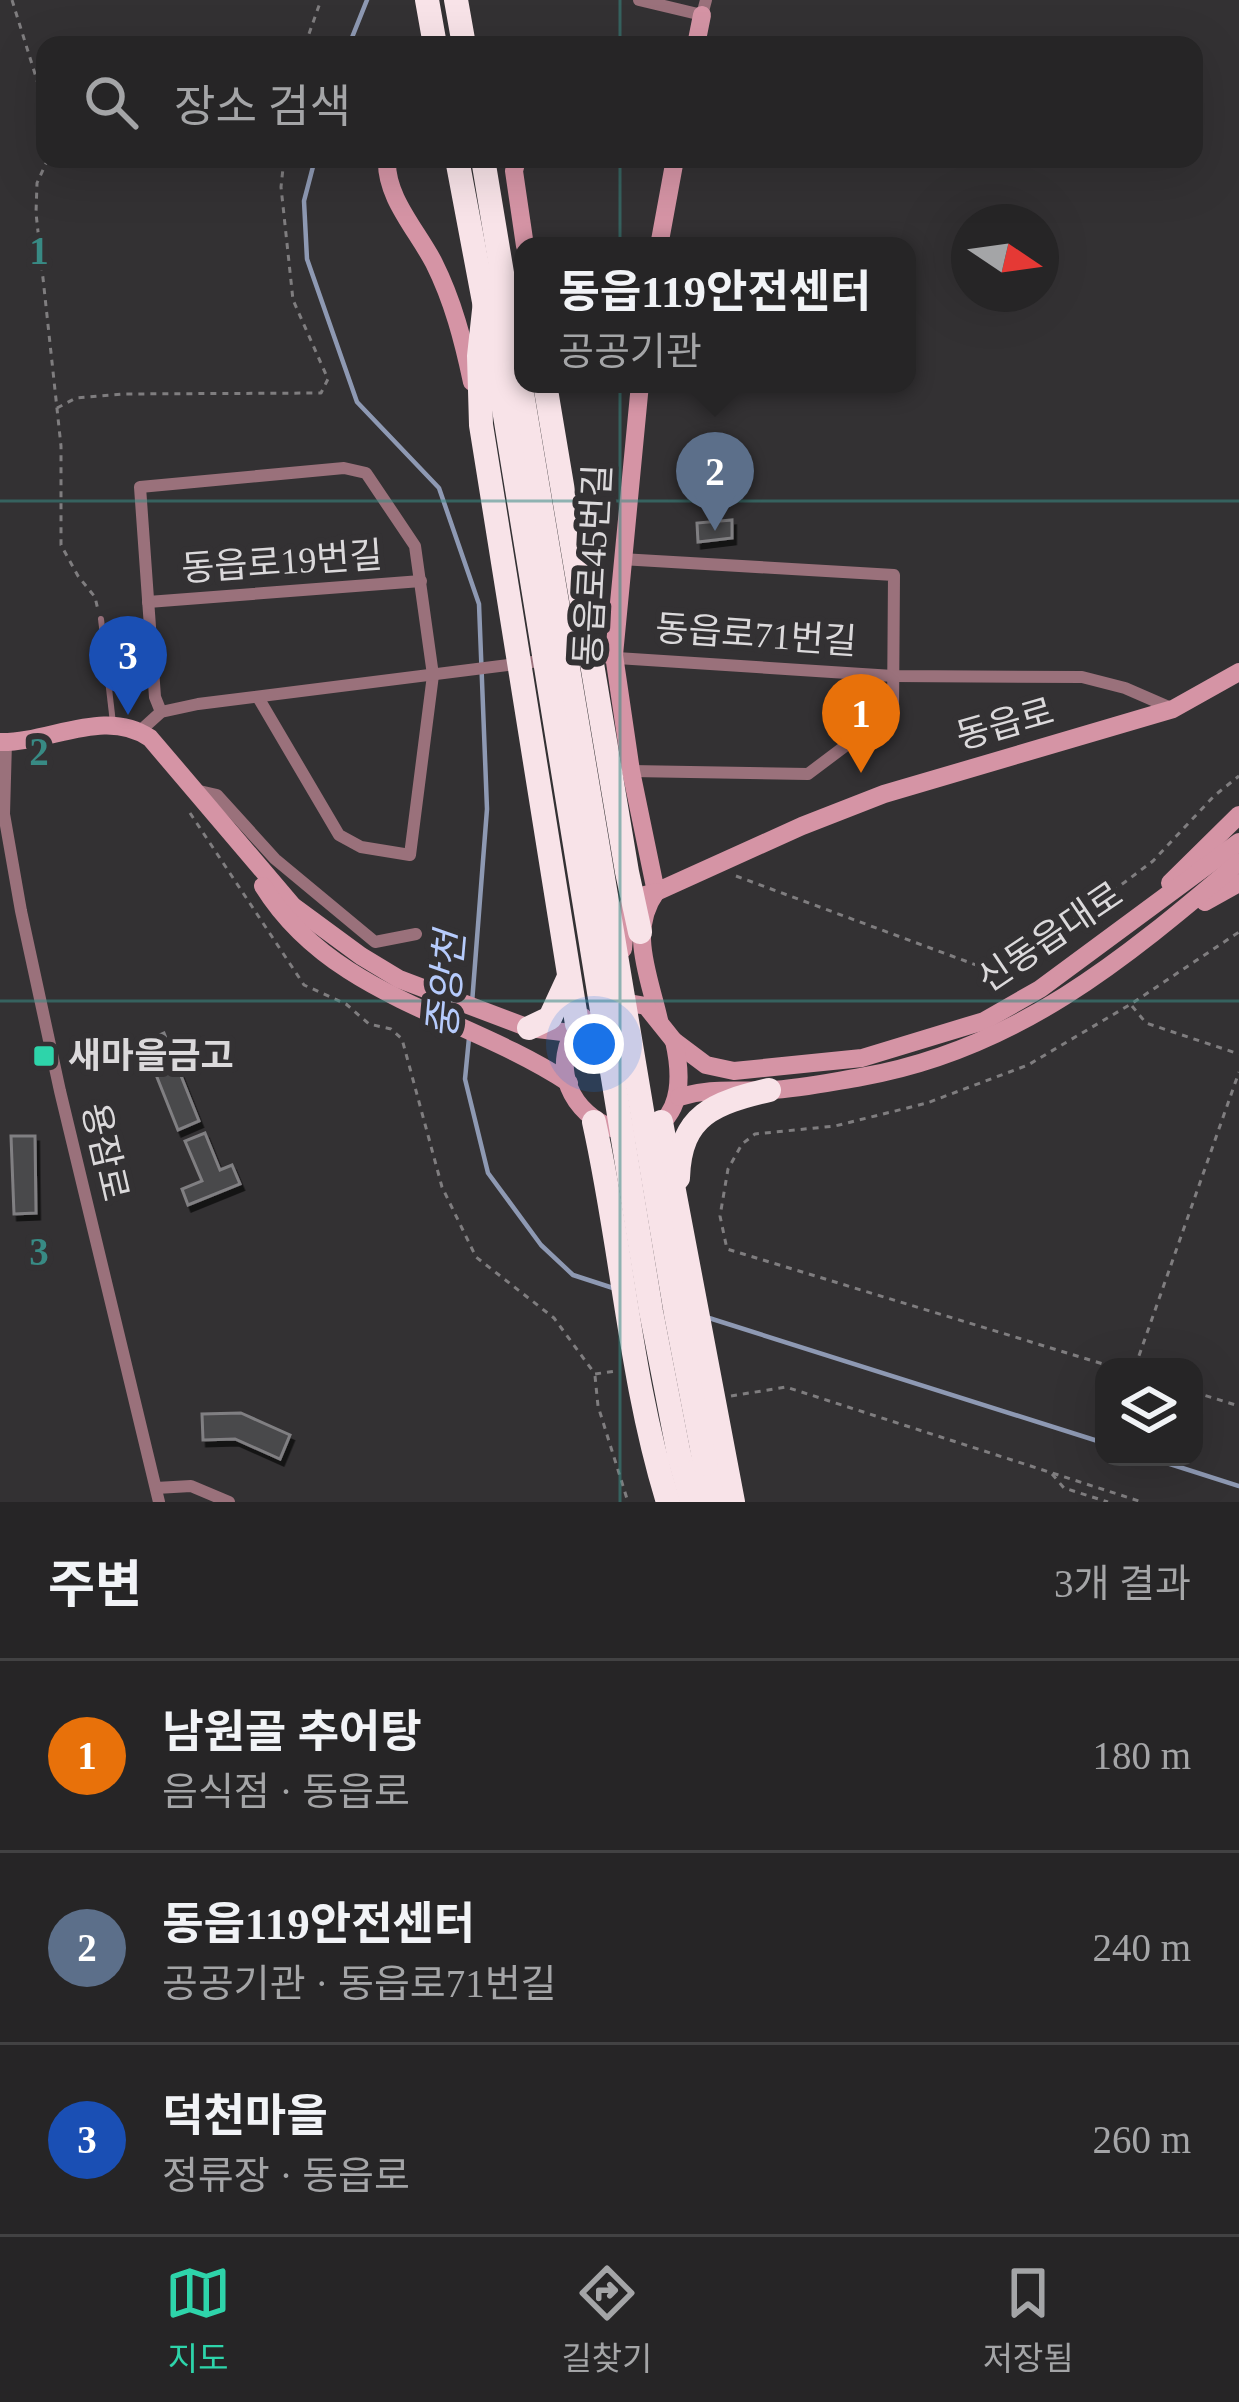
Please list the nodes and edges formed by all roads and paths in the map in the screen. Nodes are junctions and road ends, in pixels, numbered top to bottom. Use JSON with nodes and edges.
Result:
{"nodes":[{"id":1,"x":12,"y":0,"type":"edge"},
{"id":2,"x":321,"y":0,"type":"edge"},
{"id":3,"x":456,"y":0,"type":"edge"},
{"id":4,"x":639,"y":0,"type":"edge"},
{"id":5,"x":704,"y":7,"type":"edge"},
{"id":6,"x":308,"y":36,"type":"edge"},
{"id":7,"x":462,"y":36,"type":"edge"},
{"id":8,"x":36,"y":70,"type":"edge"},
{"id":9,"x":44,"y":168,"type":"edge"},
{"id":10,"x":283,"y":168,"type":"edge"},
{"id":11,"x":386,"y":168,"type":"edge"},
{"id":12,"x":460,"y":168,"type":"edge"},
{"id":13,"x":484,"y":168,"type":"edge"},
{"id":14,"x":515,"y":168,"type":"edge"},
{"id":15,"x":673,"y":168,"type":"edge"},
{"id":16,"x":524,"y":237,"type":"edge"},
{"id":17,"x":660,"y":237,"type":"edge"},
{"id":18,"x":495,"y":296,"type":"junction"},
{"id":19,"x":514,"y":321,"type":"edge"},
{"id":20,"x":514,"y":361,"type":"edge"},
{"id":21,"x":523,"y":393,"type":"edge"},
{"id":22,"x":523,"y":393,"type":"edge"},
{"id":23,"x":523,"y":393,"type":"edge"},
{"id":24,"x":639,"y":393,"type":"edge"},
{"id":25,"x":56,"y":408,"type":"junction"},
{"id":26,"x":481,"y":425,"type":"junction"},
{"id":27,"x":621,"y":559,"type":"junction"},
{"id":28,"x":421,"y":581,"type":"junction"},
{"id":29,"x":148,"y":602,"type":"junction"},
{"id":30,"x":100,"y":620,"type":"joint"},
{"id":31,"x":603,"y":655,"type":"junction"},
{"id":32,"x":512,"y":665,"type":"junction"},
{"id":33,"x":1239,"y":672,"type":"edge"},
{"id":34,"x":437,"y":674,"type":"junction"},
{"id":35,"x":893,"y":676,"type":"junction"},
{"id":36,"x":259,"y":699,"type":"junction"},
{"id":37,"x":1173,"y":709,"type":"junction"},
{"id":38,"x":161,"y":712,"type":"junction"},
{"id":39,"x":112,"y":723,"type":"junction"},
{"id":40,"x":140,"y":730,"type":"junction"},
{"id":41,"x":3,"y":742,"type":"edge"},
{"id":42,"x":631,"y":771,"type":"junction"},
{"id":43,"x":1239,"y":776,"type":"edge"},
{"id":44,"x":194,"y":790,"type":"junction"},
{"id":45,"x":1239,"y":815,"type":"edge"},
{"id":46,"x":1239,"y":842,"type":"edge"},
{"id":47,"x":1239,"y":862,"type":"edge"},
{"id":48,"x":718,"y":867,"type":"junction"},
{"id":49,"x":1239,"y":884,"type":"edge"},
{"id":50,"x":644,"y":896,"type":"junction"},
{"id":51,"x":1169,"y":921,"type":"junction"},
{"id":52,"x":640,"y":932,"type":"joint"},
{"id":53,"x":1239,"y":932,"type":"edge"},
{"id":54,"x":416,"y":934,"type":"dead end"},
{"id":55,"x":1118,"y":935,"type":"junction"},
{"id":56,"x":568,"y":977,"type":"junction"},
{"id":57,"x":396,"y":988,"type":"junction"},
{"id":58,"x":616,"y":1000,"type":"junction"},
{"id":59,"x":1131,"y":1004,"type":"junction"},
{"id":60,"x":659,"y":1020,"type":"junction"},
{"id":61,"x":529,"y":1028,"type":"junction"},
{"id":62,"x":574,"y":1029,"type":"junction"},
{"id":63,"x":403,"y":1040,"type":"dead end"},
{"id":64,"x":674,"y":1041,"type":"junction"},
{"id":65,"x":1239,"y":1054,"type":"edge"},
{"id":66,"x":1239,"y":1072,"type":"edge"},
{"id":67,"x":569,"y":1083,"type":"junction"},
{"id":68,"x":769,"y":1090,"type":"junction"},
{"id":69,"x":679,"y":1097,"type":"junction"},
{"id":70,"x":594,"y":1122,"type":"junction"},
{"id":71,"x":662,"y":1122,"type":"junction"},
{"id":72,"x":677,"y":1216,"type":"junction"},
{"id":73,"x":1138,"y":1358,"type":"edge"},
{"id":74,"x":1095,"y":1361,"type":"edge"},
{"id":75,"x":616,"y":1371,"type":"dead end"},
{"id":76,"x":595,"y":1374,"type":"junction"},
{"id":77,"x":1203,"y":1395,"type":"edge"},
{"id":78,"x":730,"y":1396,"type":"dead end"},
{"id":79,"x":1239,"y":1406,"type":"edge"},
{"id":80,"x":1050,"y":1471,"type":"junction"},
{"id":81,"x":157,"y":1495,"type":"edge"},
{"id":82,"x":230,"y":1502,"type":"edge"},
{"id":83,"x":628,"y":1502,"type":"edge"},
{"id":84,"x":668,"y":1502,"type":"edge"},
{"id":85,"x":692,"y":1502,"type":"edge"},
{"id":86,"x":714,"y":1502,"type":"edge"},
{"id":87,"x":734,"y":1502,"type":"edge"},
{"id":88,"x":1108,"y":1502,"type":"edge"},
{"id":89,"x":1142,"y":1502,"type":"edge"}],
"edges":[{"from":1,"to":8,"type":"path"},
{"from":2,"to":6,"type":"path"},
{"from":3,"to":7,"type":"highway"},
{"from":4,"to":5,"type":"street"},
{"from":9,"to":25,"type":"path"},
{"from":10,"to":25,"type":"path"},
{"from":11,"to":26,"type":"main road"},
{"from":12,"to":18,"type":"highway"},
{"from":13,"to":18,"type":"highway"},
{"from":14,"to":16,"type":"main road"},
{"from":15,"to":17,"type":"main road"},
{"from":18,"to":19,"type":"highway"},
{"from":18,"to":20,"type":"highway"},
{"from":18,"to":26,"type":"highway"},
{"from":21,"to":31,"type":"highway"},
{"from":22,"to":85,"type":"highway","bridge":true},
{"from":23,"to":86,"type":"highway","bridge":true},
{"from":24,"to":27,"type":"main road","name":"동읍로45번길"},
{"from":25,"to":30,"type":"path"},
{"from":26,"to":32,"type":"highway"},
{"from":27,"to":31,"type":"main road","name":"동읍로45번길"},
{"from":27,"to":35,"type":"street","name":"동읍로71번길"},
{"from":28,"to":29,"type":"street","name":"동읍로19번길"},
{"from":28,"to":29,"type":"street","name":"동읍로19번길"},
{"from":28,"to":34,"type":"street","name":"동읍로19번길"},
{"from":29,"to":38,"type":"street","name":"동읍로19번길"},
{"from":30,"to":39,"type":"lane"},
{"from":31,"to":32,"type":"street","name":"동읍로71번길"},
{"from":31,"to":35,"type":"street","name":"동읍로71번길"},
{"from":31,"to":42,"type":"main road","name":"동읍로45번길"},
{"from":31,"to":50,"type":"highway"},
{"from":32,"to":34,"type":"street","name":"동읍로71번길"},
{"from":32,"to":56,"type":"highway"},
{"from":33,"to":37,"type":"main road","name":"동읍로"},
{"from":34,"to":36,"type":"street"},
{"from":34,"to":36,"type":"street","name":"동읍로19번길"},
{"from":35,"to":37,"type":"street","name":"동읍로71번길"},
{"from":35,"to":42,"type":"street","name":"동읍로71번길"},
{"from":36,"to":38,"type":"street"},
{"from":37,"to":48,"type":"main road","name":"동읍로"},
{"from":38,"to":40,"type":"street"},
{"from":39,"to":40,"type":"main road"},
{"from":39,"to":41,"type":"main road"},
{"from":40,"to":44,"type":"main road"},
{"from":41,"to":81,"type":"street","name":"용잠로"},
{"from":42,"to":50,"type":"main road","name":"동읍로45번길"},
{"from":43,"to":48,"type":"path"},
{"from":44,"to":54,"type":"street"},
{"from":44,"to":57,"type":"main road"},
{"from":45,"to":55,"type":"main road"},
{"from":46,"to":55,"type":"main road","name":"신동읍대로"},
{"from":47,"to":51,"type":"main road","name":"신동읍대로"},
{"from":48,"to":50,"type":"main road","name":"동읍로"},
{"from":49,"to":51,"type":"main road"},
{"from":50,"to":52,"type":"highway"},
{"from":50,"to":58,"type":"main road","name":"동읍로45번길"},
{"from":51,"to":68,"type":"main road","name":"신동읍대로"},
{"from":52,"to":60,"type":"main road"},
{"from":53,"to":59,"type":"path"},
{"from":55,"to":64,"type":"main road","name":"신동읍대로"},
{"from":56,"to":61,"type":"highway"},
{"from":56,"to":62,"type":"highway"},
{"from":57,"to":61,"type":"main road"},
{"from":57,"to":67,"type":"main road"},
{"from":58,"to":60,"type":"main road"},
{"from":58,"to":62,"type":"main road"},
{"from":59,"to":65,"type":"path"},
{"from":59,"to":74,"type":"path"},
{"from":60,"to":64,"type":"main road"},
{"from":61,"to":62,"type":"main road"},
{"from":62,"to":67,"type":"main road"},
{"from":63,"to":76,"type":"path"},
{"from":64,"to":69,"type":"main road"},
{"from":66,"to":73,"type":"path"},
{"from":67,"to":70,"type":"main road"},
{"from":68,"to":69,"type":"main road","name":"신동읍대로"},
{"from":68,"to":72,"type":"highway"},
{"from":69,"to":71,"type":"main road"},
{"from":70,"to":71,"type":"main road"},
{"from":70,"to":84,"type":"highway"},
{"from":71,"to":72,"type":"highway"},
{"from":72,"to":87,"type":"highway"},
{"from":75,"to":76,"type":"path"},
{"from":76,"to":83,"type":"path"},
{"from":77,"to":79,"type":"path"},
{"from":78,"to":80,"type":"path"},
{"from":80,"to":88,"type":"path"},
{"from":80,"to":89,"type":"path"},
{"from":81,"to":82,"type":"street"}]}
